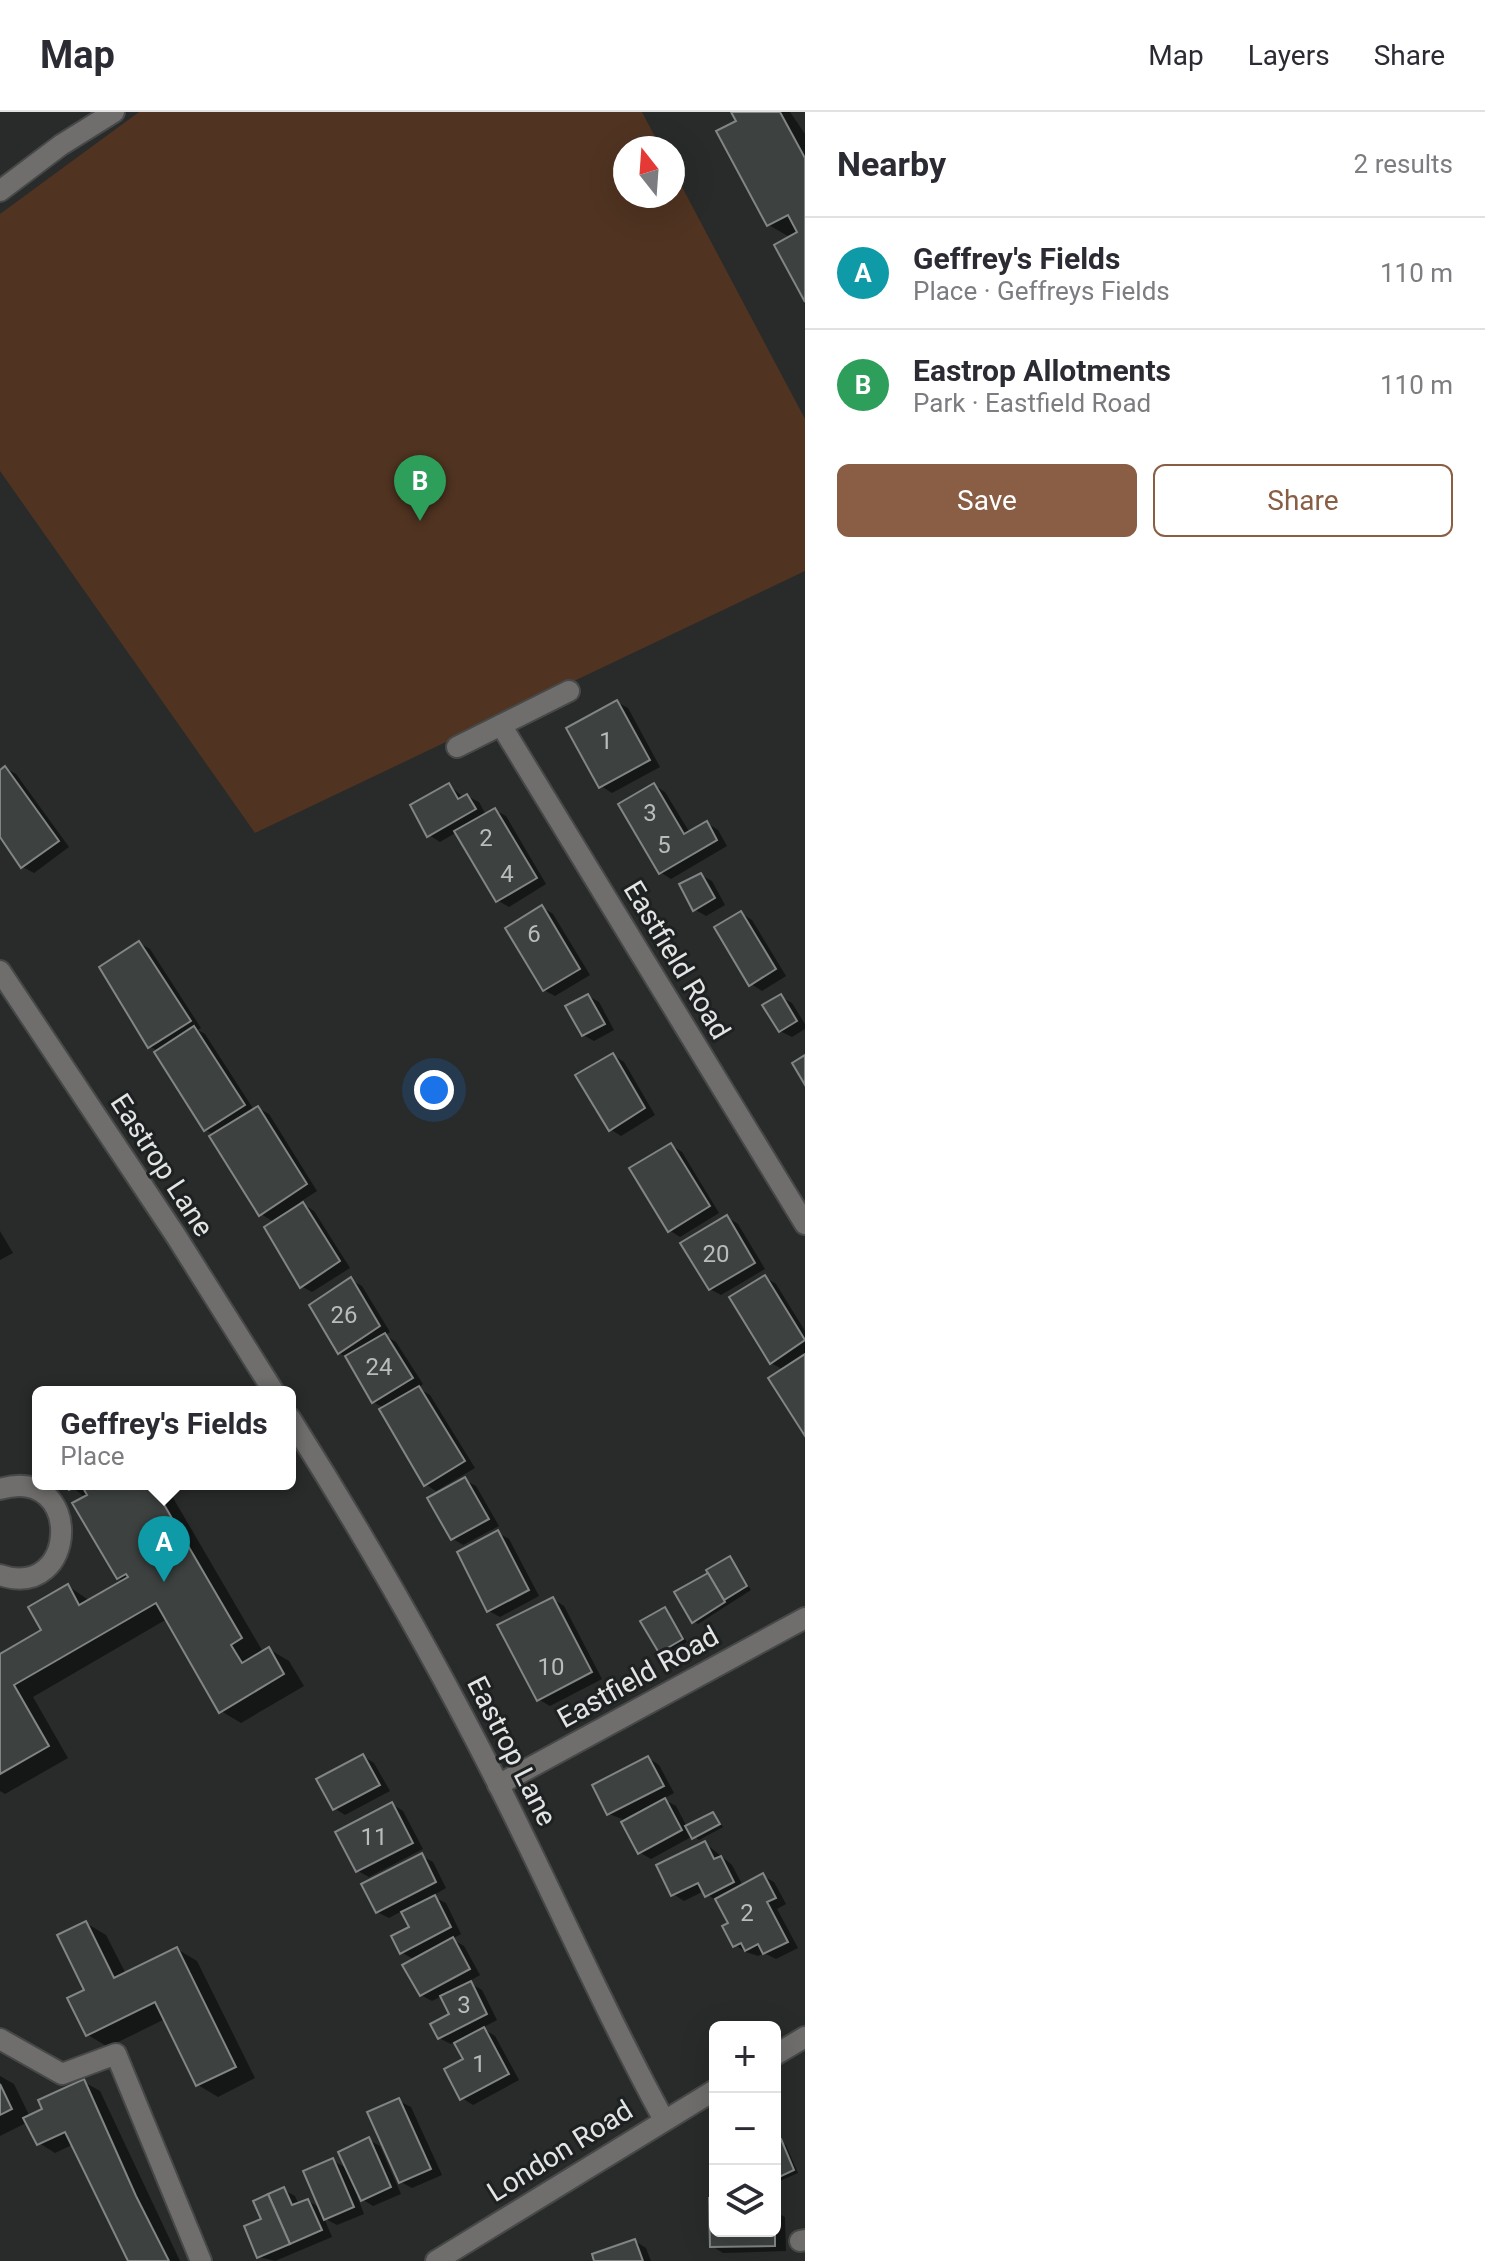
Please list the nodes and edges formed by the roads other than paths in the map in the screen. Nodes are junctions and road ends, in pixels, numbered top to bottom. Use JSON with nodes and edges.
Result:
{"nodes":[{"id":1,"x":114,"y":112,"type":"edge"},
{"id":2,"x":0,"y":191,"type":"edge"},
{"id":3,"x":569,"y":691,"type":"dead end"},
{"id":4,"x":501,"y":725,"type":"junction"},
{"id":5,"x":457,"y":747,"type":"dead end"},
{"id":6,"x":0,"y":971,"type":"edge"},
{"id":7,"x":805,"y":1224,"type":"edge"},
{"id":8,"x":270,"y":1386,"type":"edge"},
{"id":9,"x":296,"y":1428,"type":"edge"},
{"id":10,"x":0,"y":1489,"type":"edge"},
{"id":11,"x":0,"y":1575,"type":"edge"},
{"id":12,"x":805,"y":1618,"type":"edge"},
{"id":13,"x":498,"y":1785,"type":"junction"},
{"id":14,"x":805,"y":2037,"type":"edge"},
{"id":15,"x":0,"y":2039,"type":"edge"},
{"id":16,"x":781,"y":2051,"type":"edge"},
{"id":17,"x":710,"y":2093,"type":"edge"},
{"id":18,"x":664,"y":2120,"type":"junction"},
{"id":19,"x":201,"y":2261,"type":"edge"},
{"id":20,"x":436,"y":2261,"type":"edge"}],
"edges":[{"from":1,"to":2,"type":"street"},
{"from":3,"to":4,"type":"street"},
{"from":4,"to":5,"type":"street"},
{"from":4,"to":7,"type":"street","name":"Eastfield Road"},
{"from":6,"to":8,"type":"street","name":"Eastrop Lane"},
{"from":9,"to":13,"type":"street","name":"Eastrop Lane"},
{"from":10,"to":11,"type":"street"},
{"from":12,"to":13,"type":"street","name":"Eastfield Road"},
{"from":13,"to":18,"type":"street","name":"Eastrop Lane"},
{"from":14,"to":16,"type":"street"},
{"from":15,"to":19,"type":"street"},
{"from":17,"to":18,"type":"street","name":"London Road"},
{"from":18,"to":20,"type":"street","name":"London Road"}]}
